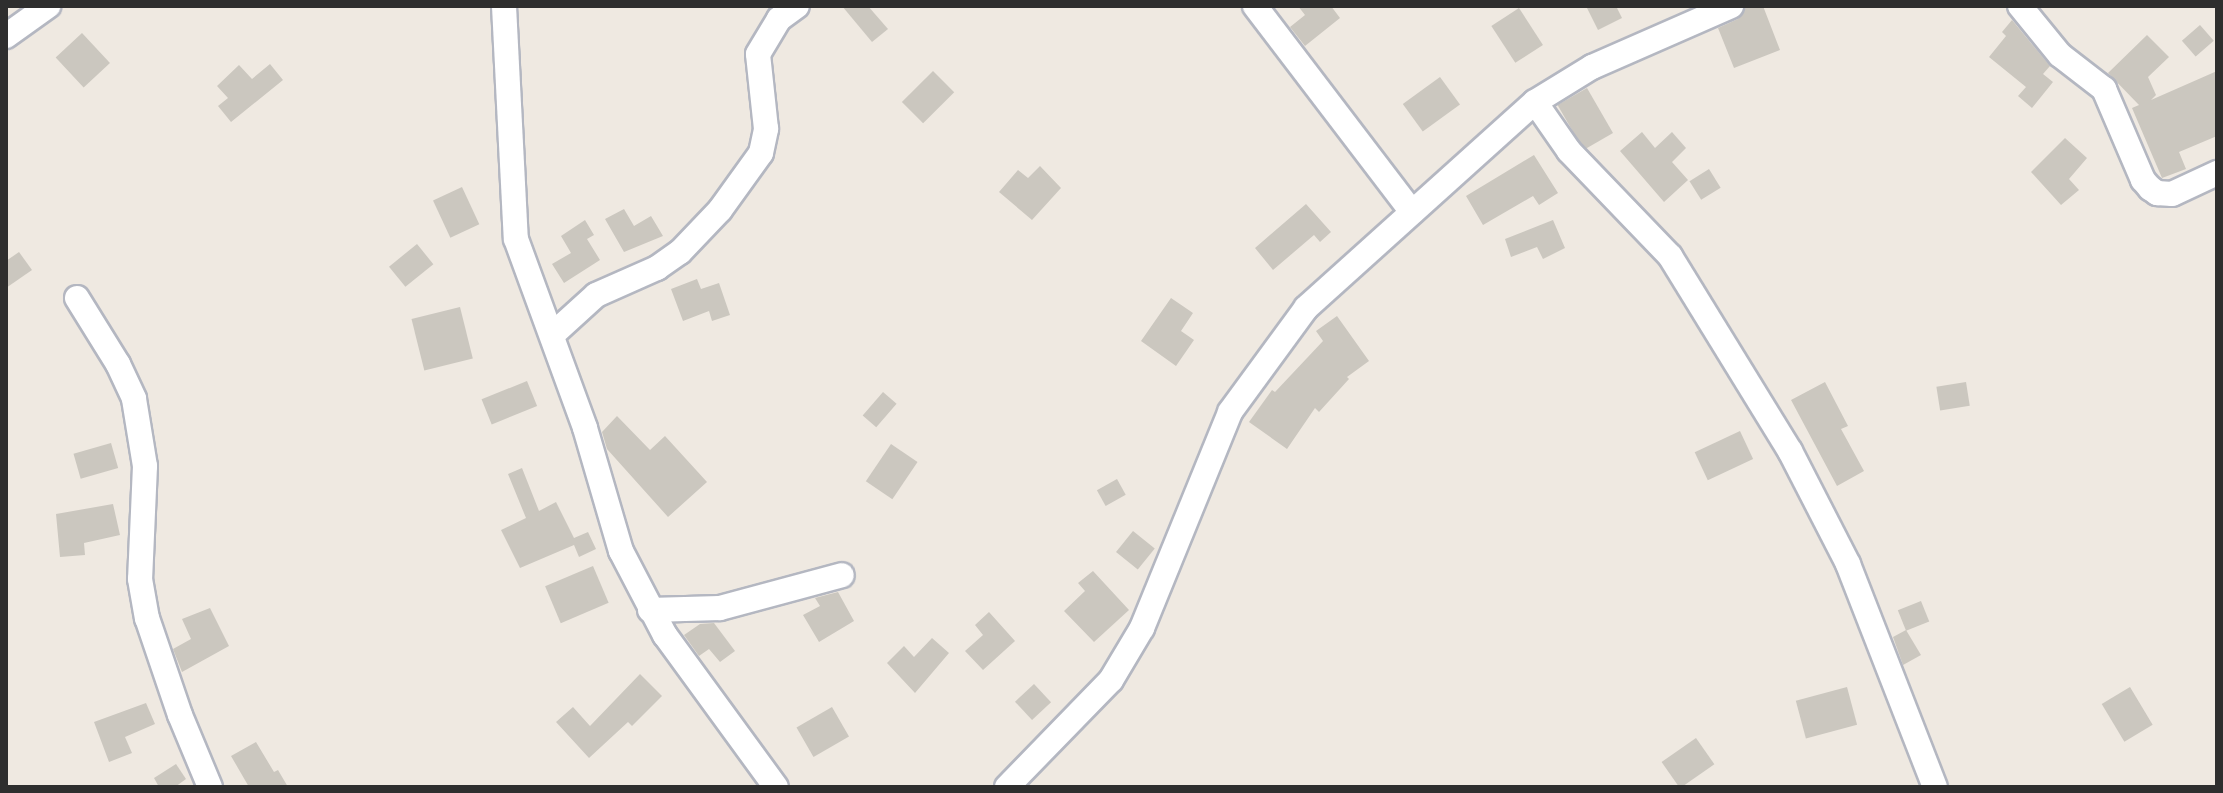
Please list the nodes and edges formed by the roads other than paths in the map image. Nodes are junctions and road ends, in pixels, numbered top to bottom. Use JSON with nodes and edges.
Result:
{"nodes":[{"id":1,"x":48,"y":6,"type":"edge"},
{"id":2,"x":504,"y":6,"type":"edge"},
{"id":3,"x":797,"y":6,"type":"edge"},
{"id":4,"x":1255,"y":6,"type":"edge"},
{"id":5,"x":1731,"y":6,"type":"edge"},
{"id":6,"x":2020,"y":6,"type":"edge"},
{"id":7,"x":6,"y":36,"type":"edge"},
{"id":8,"x":1535,"y":102,"type":"junction"},
{"id":9,"x":2217,"y":173,"type":"edge"},
{"id":10,"x":1412,"y":212,"type":"junction"},
{"id":11,"x":77,"y":298,"type":"dead end"},
{"id":12,"x":552,"y":335,"type":"junction"},
{"id":13,"x":842,"y":575,"type":"dead end"},
{"id":14,"x":650,"y":610,"type":"junction"},
{"id":15,"x":210,"y":787,"type":"edge"},
{"id":16,"x":776,"y":787,"type":"edge"},
{"id":17,"x":1007,"y":787,"type":"edge"},
{"id":18,"x":1935,"y":787,"type":"edge"}],
"edges":[{"from":1,"to":7,"type":"street"},
{"from":2,"to":12,"type":"street"},
{"from":3,"to":12,"type":"street"},
{"from":4,"to":10,"type":"street"},
{"from":5,"to":8,"type":"street"},
{"from":6,"to":9,"type":"street"},
{"from":8,"to":10,"type":"street"},
{"from":8,"to":18,"type":"street"},
{"from":10,"to":17,"type":"street"},
{"from":11,"to":15,"type":"street"},
{"from":12,"to":14,"type":"street"},
{"from":13,"to":14,"type":"street"},
{"from":14,"to":16,"type":"street"}]}
